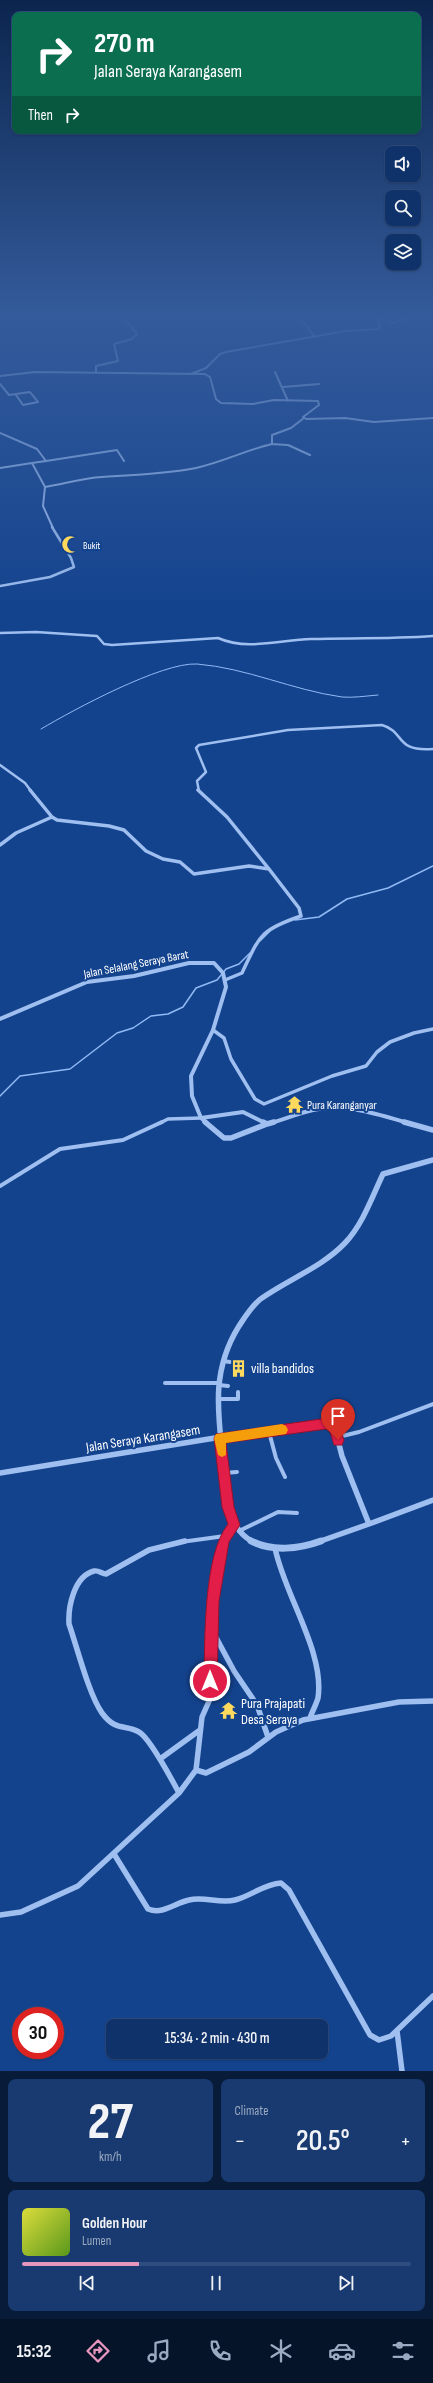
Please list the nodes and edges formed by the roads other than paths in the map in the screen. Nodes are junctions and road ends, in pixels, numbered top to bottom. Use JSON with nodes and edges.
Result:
{"nodes":[{"id":1,"x":307,"y":416,"type":"edge"},
{"id":2,"x":304,"y":418,"type":"junction"},
{"id":3,"x":433,"y":418,"type":"edge"},
{"id":4,"x":0,"y":433,"type":"edge"},
{"id":5,"x":271,"y":444,"type":"junction"},
{"id":6,"x":310,"y":455,"type":"dead end"},
{"id":7,"x":46,"y":461,"type":"junction"},
{"id":8,"x":124,"y":461,"type":"dead end"},
{"id":9,"x":32,"y":463,"type":"junction"},
{"id":10,"x":0,"y":468,"type":"edge"},
{"id":11,"x":46,"y":486,"type":"junction"},
{"id":12,"x":0,"y":586,"type":"edge"},
{"id":13,"x":0,"y":633,"type":"edge"},
{"id":14,"x":433,"y":636,"type":"edge"},
{"id":15,"x":433,"y":750,"type":"edge"},
{"id":16,"x":0,"y":765,"type":"edge"},
{"id":17,"x":52,"y":817,"type":"junction"},
{"id":18,"x":0,"y":845,"type":"edge"},
{"id":19,"x":269,"y":869,"type":"junction"},
{"id":20,"x":225,"y":980,"type":"junction"},
{"id":21,"x":0,"y":1019,"type":"edge"},
{"id":22,"x":433,"y":1029,"type":"edge"},
{"id":23,"x":213,"y":1030,"type":"junction"},
{"id":24,"x":201,"y":1118,"type":"junction"},
{"id":25,"x":267,"y":1124,"type":"junction"},
{"id":26,"x":433,"y":1130,"type":"edge"},
{"id":27,"x":433,"y":1160,"type":"edge"},
{"id":28,"x":0,"y":1186,"type":"edge"},
{"id":29,"x":223,"y":1360,"type":"junction"},
{"id":30,"x":230,"y":1362,"type":"dead end"},
{"id":31,"x":165,"y":1383,"type":"dead end"},
{"id":32,"x":218,"y":1384,"type":"junction"},
{"id":33,"x":228,"y":1386,"type":"dead end"},
{"id":34,"x":238,"y":1392,"type":"dead end"},
{"id":35,"x":217,"y":1399,"type":"junction"},
{"id":36,"x":433,"y":1404,"type":"edge"},
{"id":37,"x":269,"y":1432,"type":"junction"},
{"id":38,"x":338,"y":1437,"type":"junction"},
{"id":39,"x":220,"y":1438,"type":"junction"},
{"id":40,"x":237,"y":1472,"type":"dead end"},
{"id":41,"x":0,"y":1473,"type":"edge"},
{"id":42,"x":224,"y":1473,"type":"junction"},
{"id":43,"x":285,"y":1477,"type":"dead end"},
{"id":44,"x":433,"y":1500,"type":"edge"},
{"id":45,"x":297,"y":1513,"type":"dead end"},
{"id":46,"x":370,"y":1524,"type":"junction"},
{"id":47,"x":234,"y":1525,"type":"junction"},
{"id":48,"x":239,"y":1531,"type":"junction"},
{"id":49,"x":225,"y":1536,"type":"junction"},
{"id":50,"x":275,"y":1548,"type":"junction"},
{"id":51,"x":211,"y":1629,"type":"junction"},
{"id":52,"x":433,"y":1701,"type":"edge"},
{"id":53,"x":310,"y":1718,"type":"junction"},
{"id":54,"x":200,"y":1730,"type":"junction"},
{"id":55,"x":268,"y":1737,"type":"junction"},
{"id":56,"x":160,"y":1758,"type":"junction"},
{"id":57,"x":196,"y":1770,"type":"junction"},
{"id":58,"x":179,"y":1793,"type":"junction"},
{"id":59,"x":114,"y":1854,"type":"junction"},
{"id":60,"x":0,"y":1915,"type":"edge"},
{"id":61,"x":433,"y":1996,"type":"edge"},
{"id":62,"x":397,"y":2030,"type":"junction"},
{"id":63,"x":402,"y":2071,"type":"edge"}],
"edges":[{"from":1,"to":2,"type":"street"},
{"from":2,"to":3,"type":"street"},
{"from":2,"to":5,"type":"street"},
{"from":4,"to":7,"type":"street"},
{"from":5,"to":6,"type":"street"},
{"from":5,"to":11,"type":"street"},
{"from":7,"to":8,"type":"street"},
{"from":7,"to":9,"type":"street"},
{"from":9,"to":10,"type":"street"},
{"from":9,"to":11,"type":"street"},
{"from":11,"to":12,"type":"street"},
{"from":13,"to":14,"type":"street"},
{"from":15,"to":19,"type":"street"},
{"from":16,"to":17,"type":"street"},
{"from":17,"to":18,"type":"street"},
{"from":17,"to":19,"type":"street"},
{"from":19,"to":20,"type":"street"},
{"from":20,"to":21,"type":"street","name":"Jalan Selalang Seraya Barat"},
{"from":20,"to":23,"type":"street"},
{"from":22,"to":23,"type":"street"},
{"from":23,"to":24,"type":"street"},
{"from":24,"to":25,"type":"street"},
{"from":24,"to":25,"type":"street"},
{"from":24,"to":28,"type":"street"},
{"from":25,"to":26,"type":"street"},
{"from":27,"to":29,"type":"street"},
{"from":29,"to":30,"type":"street"},
{"from":29,"to":32,"type":"street"},
{"from":31,"to":32,"type":"street"},
{"from":32,"to":33,"type":"street"},
{"from":32,"to":35,"type":"street"},
{"from":34,"to":35,"type":"street"},
{"from":35,"to":39,"type":"street"},
{"from":36,"to":38,"type":"street"},
{"from":37,"to":38,"type":"street","name":"Jalan Seraya Karangasem"},
{"from":37,"to":39,"type":"street","name":"Jalan Seraya Karangasem"},
{"from":37,"to":43,"type":"street"},
{"from":38,"to":46,"type":"street","name":"Jalan Seraya Karangasem"},
{"from":39,"to":41,"type":"street","name":"Jalan Seraya Karangasem"},
{"from":39,"to":42,"type":"street"},
{"from":40,"to":42,"type":"street"},
{"from":42,"to":47,"type":"street"},
{"from":44,"to":46,"type":"street"},
{"from":45,"to":48,"type":"street"},
{"from":46,"to":50,"type":"street"},
{"from":47,"to":48,"type":"street"},
{"from":47,"to":49,"type":"street"},
{"from":48,"to":50,"type":"street"},
{"from":49,"to":51,"type":"street"},
{"from":49,"to":56,"type":"street"},
{"from":50,"to":53,"type":"street"},
{"from":51,"to":54,"type":"street"},
{"from":51,"to":55,"type":"street"},
{"from":52,"to":53,"type":"street"},
{"from":53,"to":55,"type":"street"},
{"from":54,"to":56,"type":"street"},
{"from":54,"to":57,"type":"street"},
{"from":55,"to":57,"type":"street"},
{"from":56,"to":58,"type":"street"},
{"from":57,"to":58,"type":"street"},
{"from":58,"to":59,"type":"street"},
{"from":59,"to":60,"type":"street"},
{"from":59,"to":62,"type":"street"},
{"from":61,"to":62,"type":"street"},
{"from":62,"to":63,"type":"street"}]}
